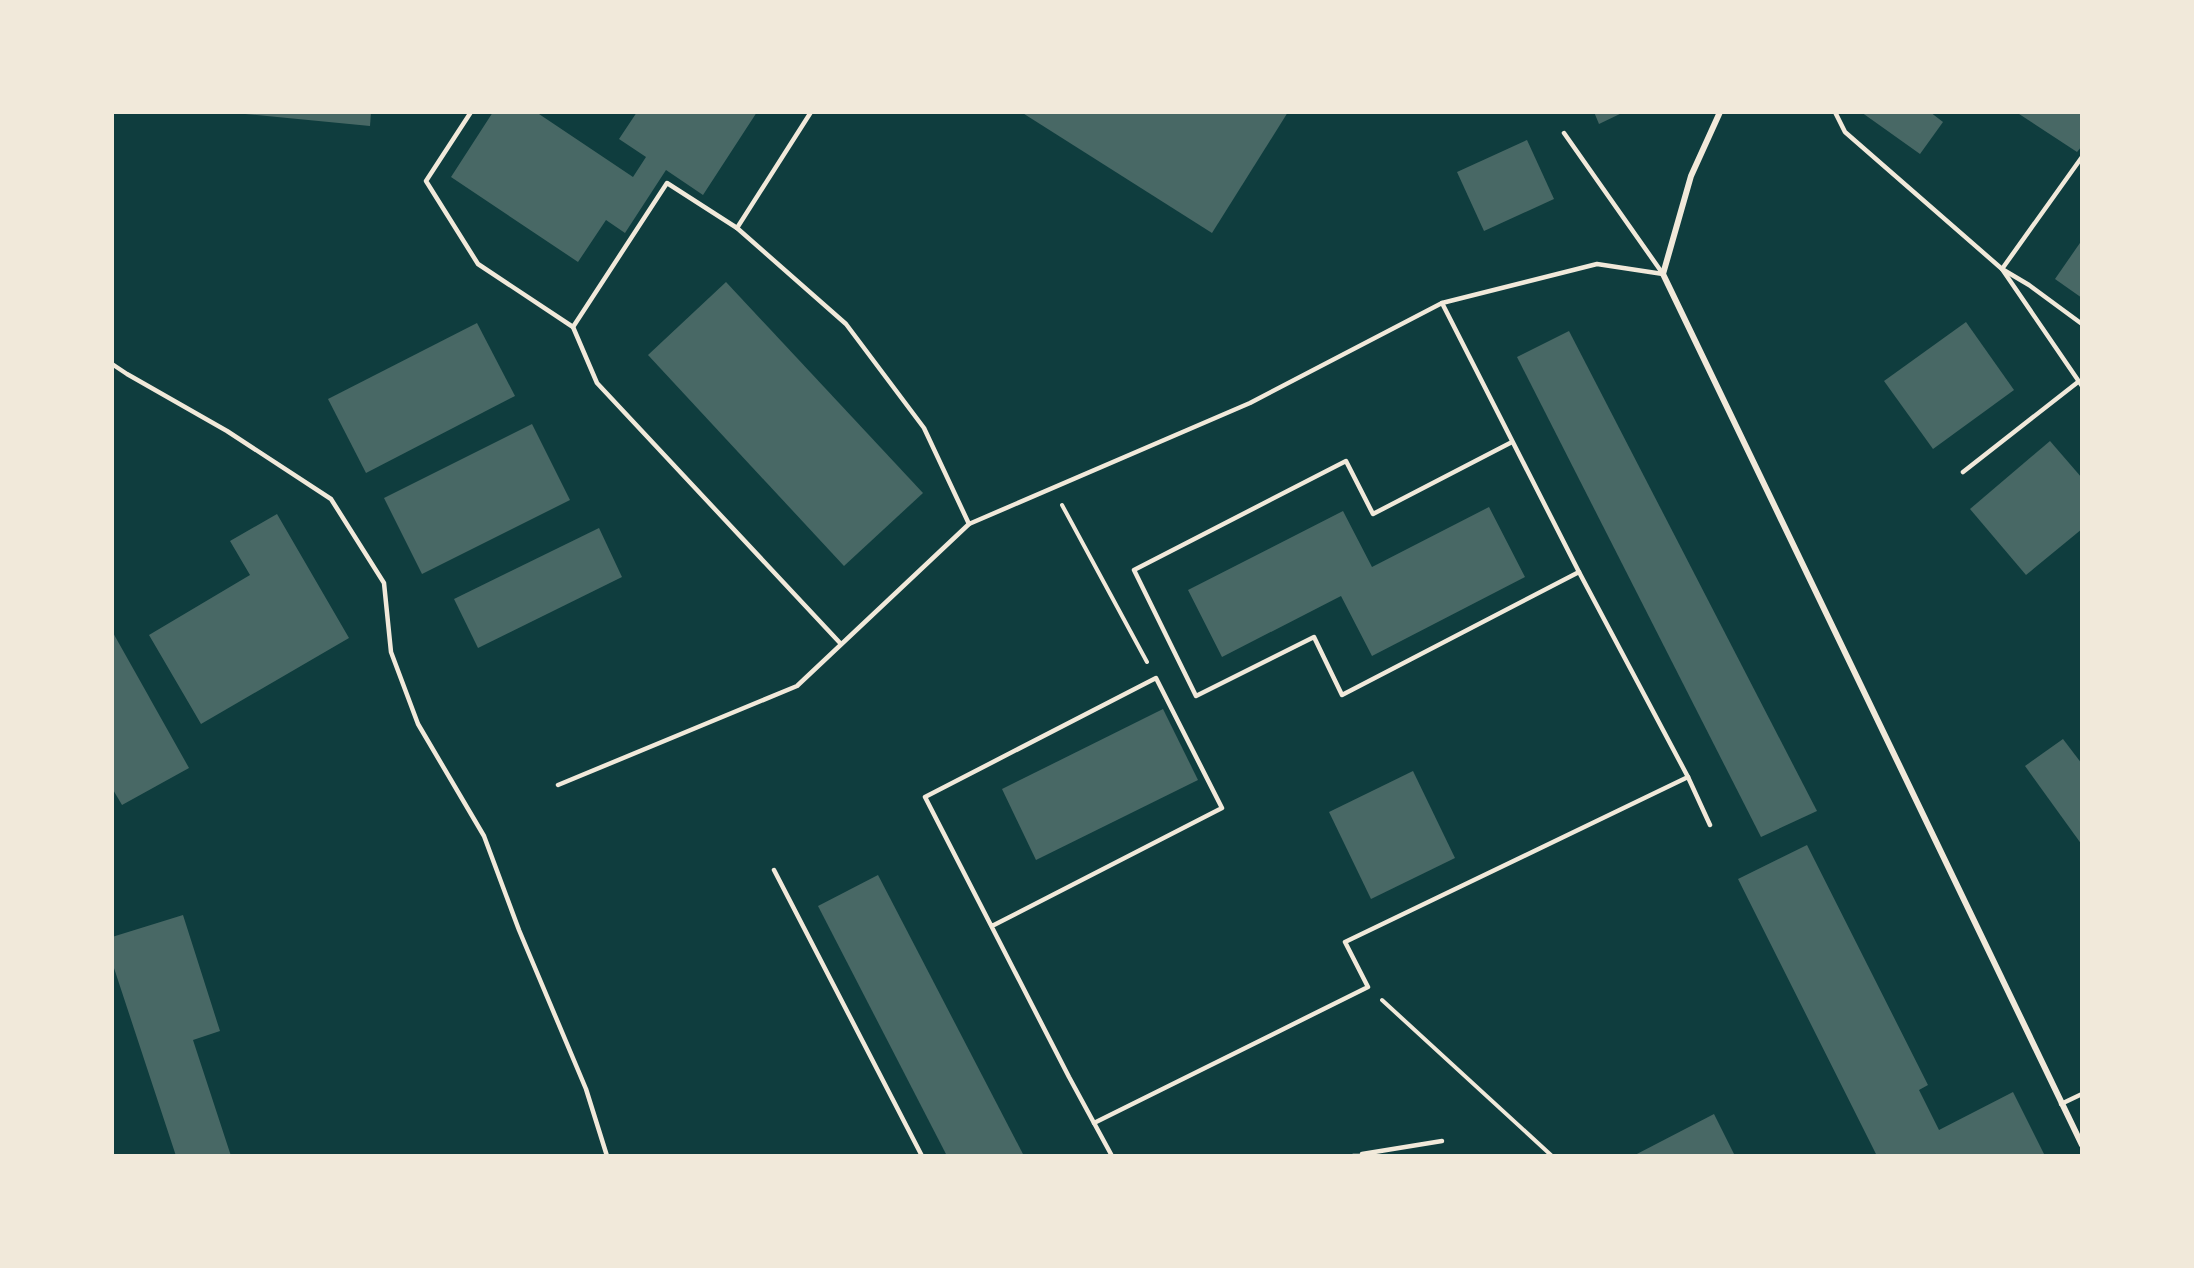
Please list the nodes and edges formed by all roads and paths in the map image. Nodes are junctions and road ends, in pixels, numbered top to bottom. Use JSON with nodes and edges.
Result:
{"nodes":[{"id":1,"x":471,"y":112,"type":"edge"},
{"id":2,"x":811,"y":112,"type":"edge"},
{"id":3,"x":1720,"y":112,"type":"edge"},
{"id":4,"x":1835,"y":112,"type":"edge"},
{"id":5,"x":1564,"y":133,"type":"dead end"},
{"id":6,"x":2082,"y":158,"type":"edge"},
{"id":7,"x":737,"y":228,"type":"junction"},
{"id":8,"x":2002,"y":269,"type":"junction"},
{"id":9,"x":1663,"y":274,"type":"junction"},
{"id":10,"x":1442,"y":303,"type":"junction"},
{"id":11,"x":2082,"y":324,"type":"edge"},
{"id":12,"x":573,"y":327,"type":"junction"},
{"id":13,"x":112,"y":364,"type":"edge"},
{"id":14,"x":2080,"y":384,"type":"edge"},
{"id":15,"x":1512,"y":442,"type":"junction"},
{"id":16,"x":1963,"y":472,"type":"dead end"},
{"id":17,"x":1052,"y":488,"type":"junction"},
{"id":18,"x":969,"y":524,"type":"junction"},
{"id":19,"x":1579,"y":572,"type":"junction"},
{"id":20,"x":841,"y":644,"type":"junction"},
{"id":21,"x":1156,"y":678,"type":"junction"},
{"id":22,"x":1688,"y":777,"type":"junction"},
{"id":23,"x":558,"y":784,"type":"dead end"},
{"id":24,"x":1710,"y":825,"type":"dead end"},
{"id":25,"x":774,"y":870,"type":"dead end"},
{"id":26,"x":992,"y":926,"type":"junction"},
{"id":27,"x":1368,"y":987,"type":"junction"},
{"id":28,"x":2082,"y":1094,"type":"edge"},
{"id":29,"x":2061,"y":1104,"type":"junction"},
{"id":30,"x":1094,"y":1123,"type":"junction"},
{"id":31,"x":1442,"y":1141,"type":"dead end"},
{"id":32,"x":2082,"y":1145,"type":"edge"},
{"id":33,"x":607,"y":1155,"type":"edge"},
{"id":34,"x":922,"y":1155,"type":"edge"},
{"id":35,"x":1112,"y":1155,"type":"edge"},
{"id":36,"x":1353,"y":1155,"type":"edge"},
{"id":37,"x":1362,"y":1155,"type":"edge"},
{"id":38,"x":1552,"y":1155,"type":"edge"}],
"edges":[{"from":1,"to":12,"type":"lane"},
{"from":2,"to":7,"type":"lane"},
{"from":3,"to":9,"type":"street"},
{"from":4,"to":8,"type":"lane"},
{"from":5,"to":9,"type":"lane"},
{"from":6,"to":8,"type":"lane"},
{"from":7,"to":12,"type":"lane"},
{"from":7,"to":18,"type":"lane"},
{"from":8,"to":11,"type":"lane"},
{"from":8,"to":14,"type":"lane"},
{"from":9,"to":10,"type":"lane"},
{"from":9,"to":29,"type":"street"},
{"from":10,"to":15,"type":"lane"},
{"from":10,"to":17,"type":"lane"},
{"from":12,"to":20,"type":"lane"},
{"from":13,"to":33,"type":"lane"},
{"from":14,"to":16,"type":"lane"},
{"from":15,"to":19,"type":"lane"},
{"from":15,"to":19,"type":"lane"},
{"from":17,"to":18,"type":"lane"},
{"from":17,"to":21,"type":"path"},
{"from":18,"to":20,"type":"lane"},
{"from":19,"to":22,"type":"lane"},
{"from":20,"to":23,"type":"lane"},
{"from":21,"to":26,"type":"lane"},
{"from":21,"to":26,"type":"lane"},
{"from":22,"to":24,"type":"lane"},
{"from":22,"to":27,"type":"lane"},
{"from":25,"to":34,"type":"lane"},
{"from":26,"to":30,"type":"lane"},
{"from":27,"to":30,"type":"lane"},
{"from":27,"to":38,"type":"path"},
{"from":28,"to":29,"type":"lane"},
{"from":29,"to":32,"type":"street"},
{"from":30,"to":35,"type":"lane"},
{"from":31,"to":37,"type":"lane"},
{"from":36,"to":37,"type":"lane"}]}
